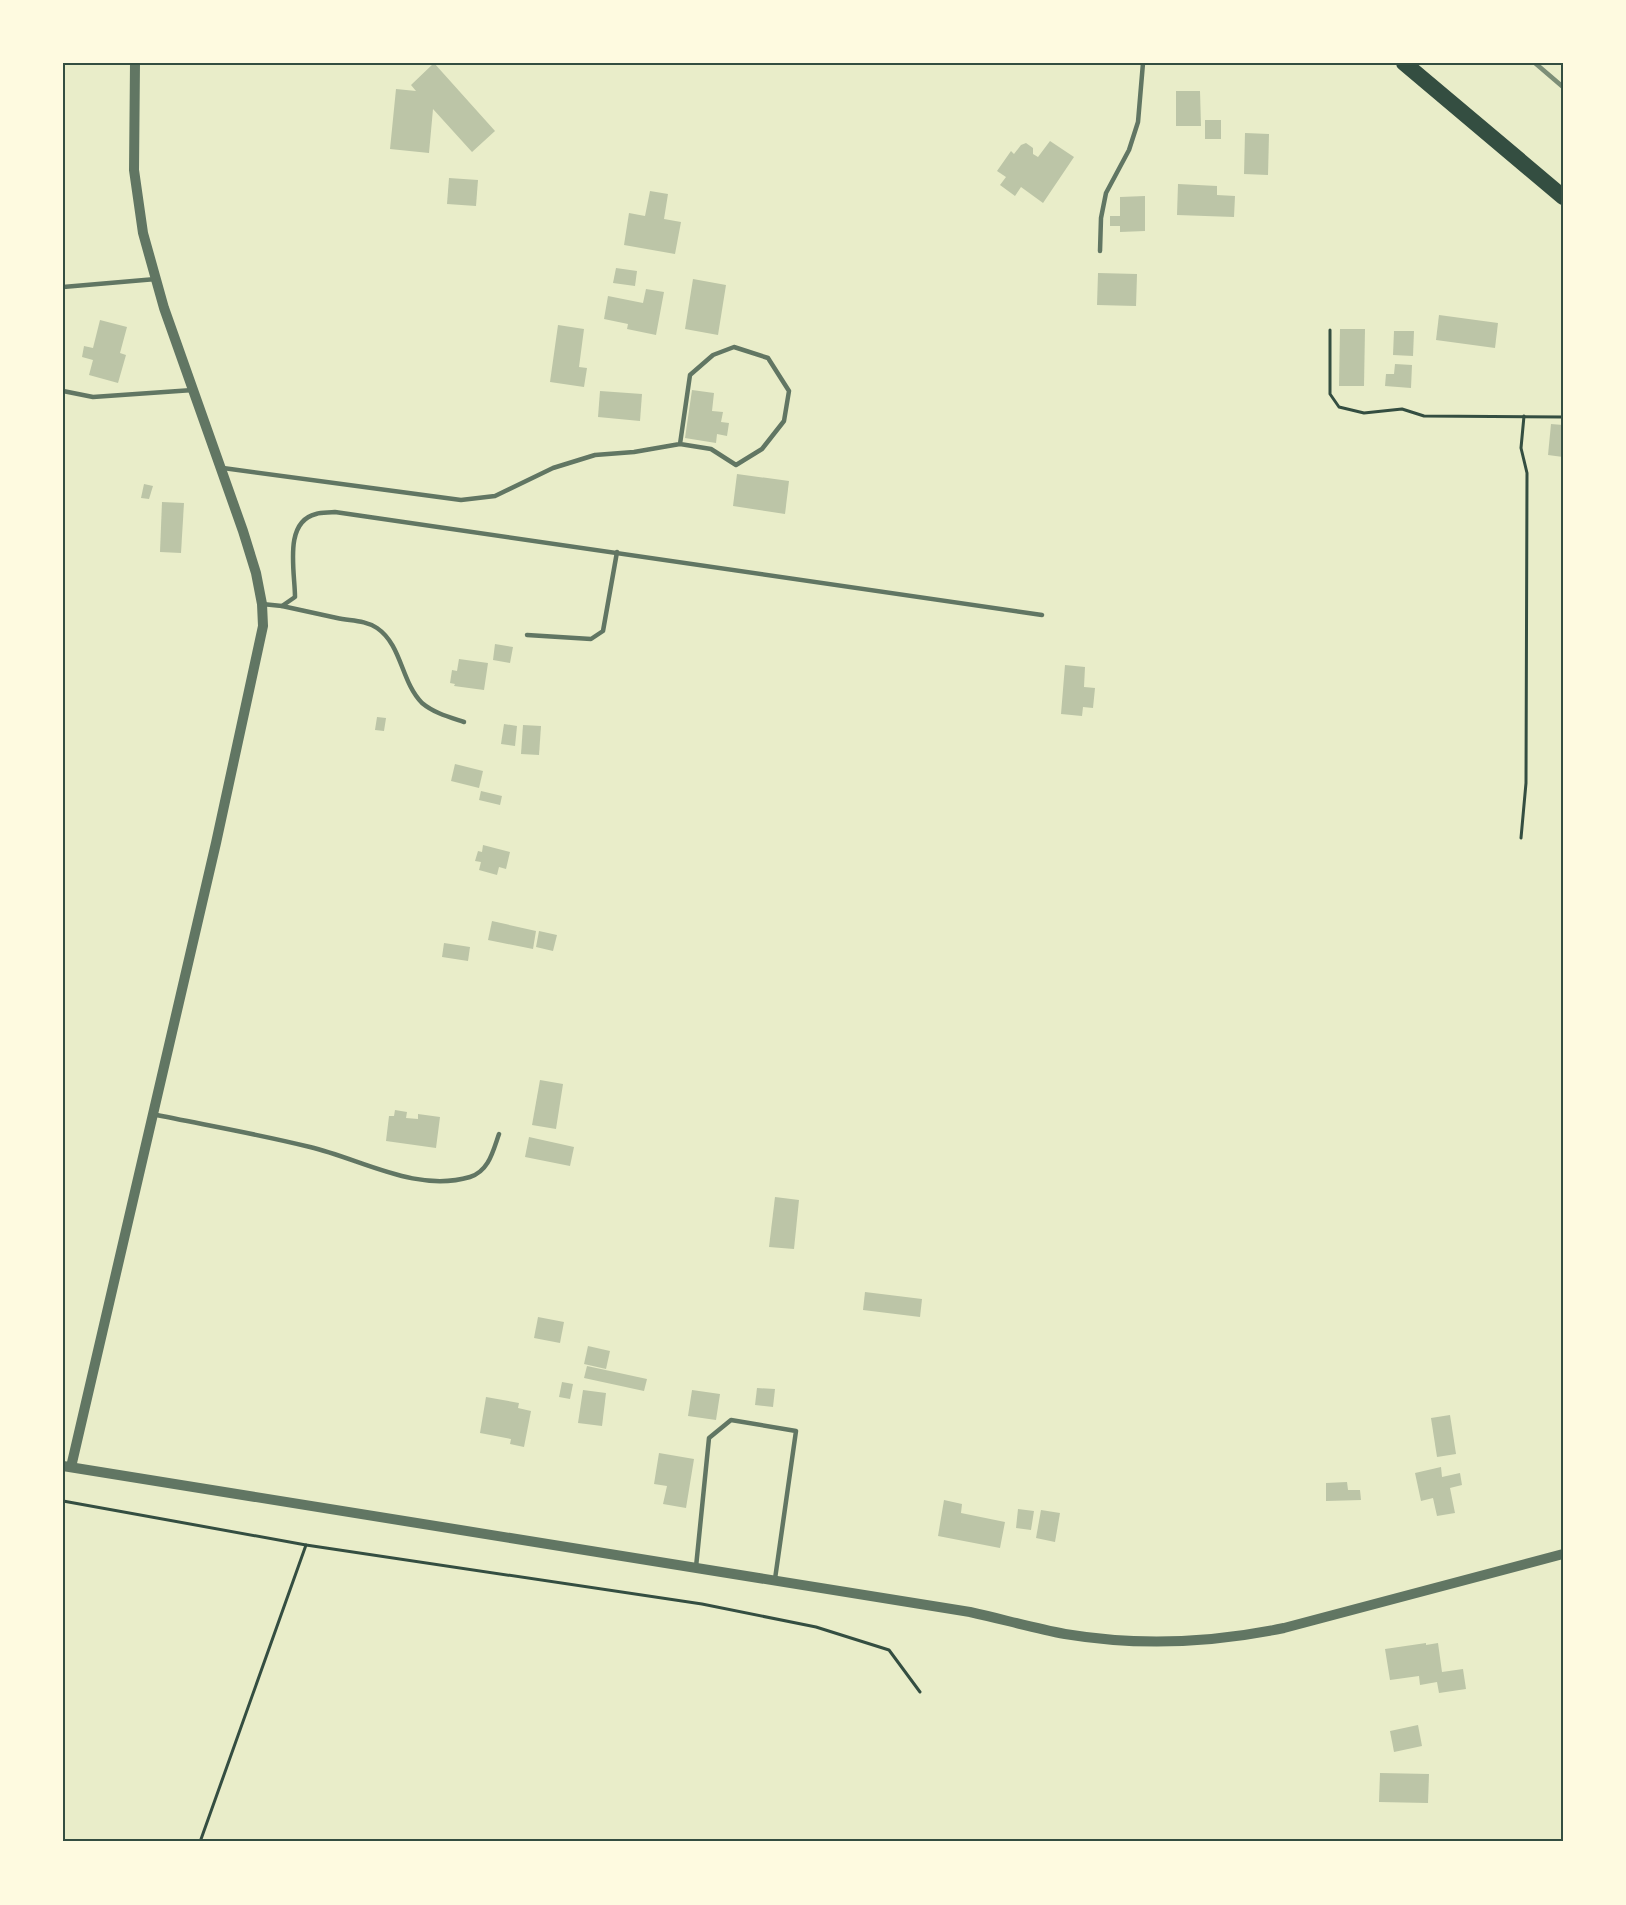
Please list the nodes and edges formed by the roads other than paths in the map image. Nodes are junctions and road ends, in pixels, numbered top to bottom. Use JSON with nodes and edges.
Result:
{"nodes":[{"id":1,"x":135,"y":63,"type":"edge"},
{"id":2,"x":1143,"y":63,"type":"edge"},
{"id":3,"x":1404,"y":63,"type":"edge"},
{"id":4,"x":1563,"y":197,"type":"edge"},
{"id":5,"x":1100,"y":251,"type":"dead end"},
{"id":6,"x":156,"y":279,"type":"junction"},
{"id":7,"x":63,"y":287,"type":"edge"},
{"id":8,"x":193,"y":390,"type":"junction"},
{"id":9,"x":63,"y":391,"type":"edge"},
{"id":10,"x":680,"y":444,"type":"junction"},
{"id":11,"x":220,"y":468,"type":"junction"},
{"id":12,"x":617,"y":552,"type":"junction"},
{"id":13,"x":262,"y":604,"type":"junction"},
{"id":14,"x":282,"y":606,"type":"junction"},
{"id":15,"x":1042,"y":615,"type":"dead end"},
{"id":16,"x":527,"y":635,"type":"dead end"},
{"id":17,"x":464,"y":722,"type":"dead end"},
{"id":18,"x":152,"y":1114,"type":"junction"},
{"id":19,"x":499,"y":1134,"type":"dead end"},
{"id":20,"x":67,"y":1467,"type":"edge"},
{"id":21,"x":1563,"y":1554,"type":"edge"},
{"id":22,"x":696,"y":1569,"type":"junction"},
{"id":23,"x":774,"y":1581,"type":"junction"}],
"edges":[{"from":1,"to":6,"type":"street"},
{"from":2,"to":5,"type":"lane"},
{"from":3,"to":4,"type":"highway"},
{"from":6,"to":7,"type":"lane"},
{"from":6,"to":8,"type":"street"},
{"from":8,"to":9,"type":"lane"},
{"from":8,"to":11,"type":"street"},
{"from":10,"to":10,"type":"lane"},
{"from":10,"to":11,"type":"lane"},
{"from":11,"to":13,"type":"street"},
{"from":12,"to":14,"type":"lane"},
{"from":12,"to":15,"type":"lane"},
{"from":12,"to":16,"type":"lane"},
{"from":13,"to":14,"type":"lane"},
{"from":13,"to":18,"type":"street"},
{"from":14,"to":17,"type":"lane"},
{"from":18,"to":19,"type":"lane"},
{"from":18,"to":20,"type":"street"},
{"from":20,"to":22,"type":"street"},
{"from":21,"to":23,"type":"street"},
{"from":22,"to":23,"type":"street"},
{"from":22,"to":23,"type":"lane"}]}
